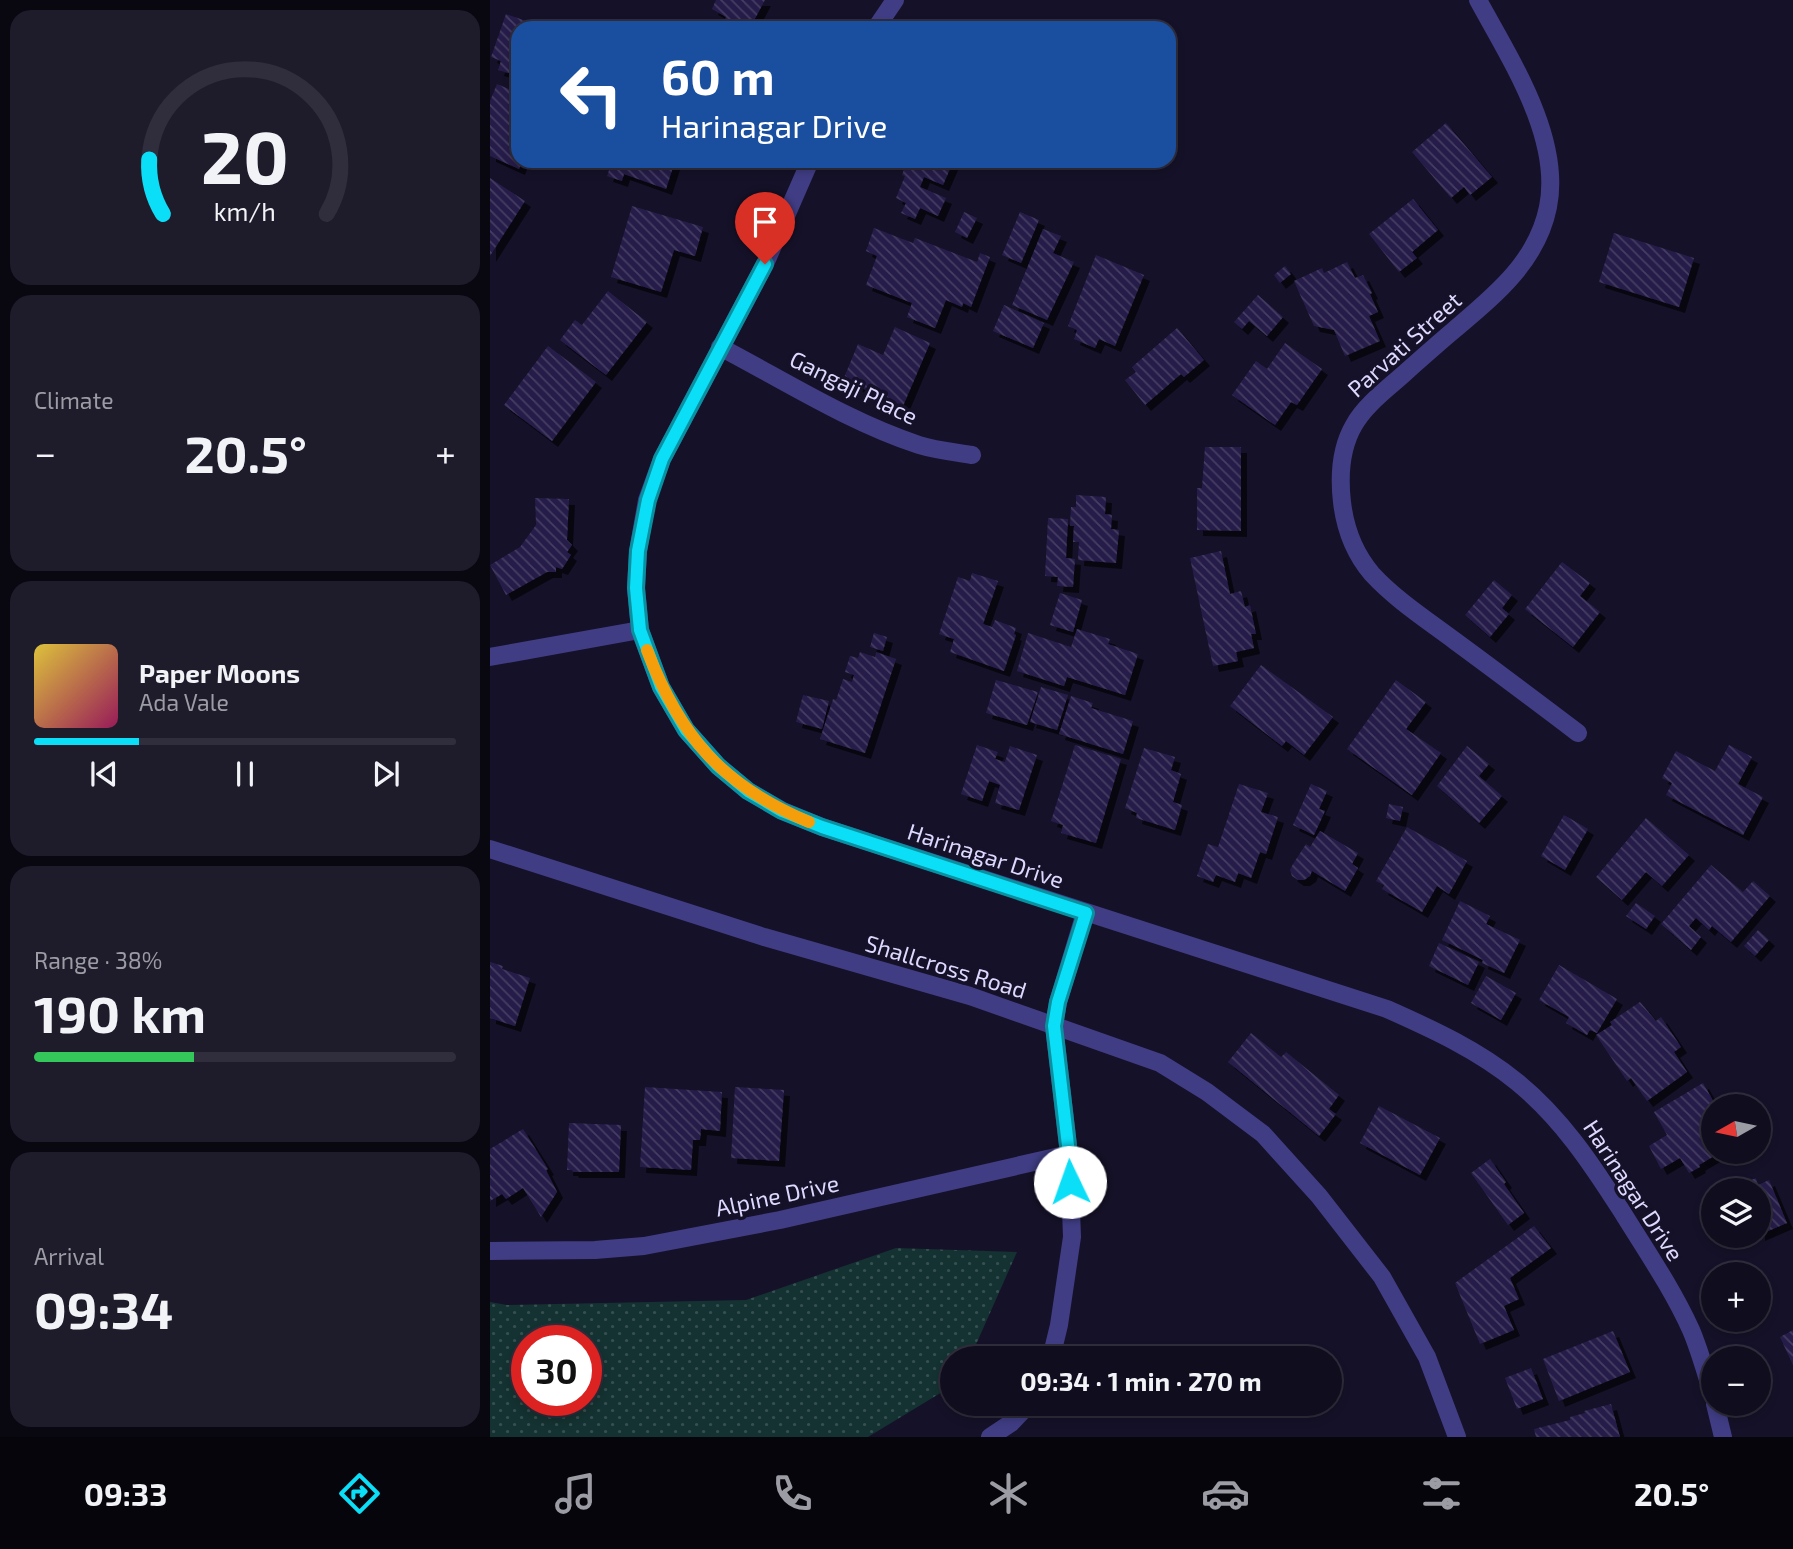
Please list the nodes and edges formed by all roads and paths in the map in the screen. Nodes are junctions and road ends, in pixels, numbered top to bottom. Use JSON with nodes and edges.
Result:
{"nodes":[{"id":1,"x":895,"y":0,"type":"edge"},
{"id":2,"x":1478,"y":0,"type":"edge"},
{"id":3,"x":881,"y":21,"type":"edge"},
{"id":4,"x":807,"y":168,"type":"edge"},
{"id":5,"x":720,"y":347,"type":"junction"},
{"id":6,"x":972,"y":454,"type":"dead end"},
{"id":7,"x":640,"y":630,"type":"junction"},
{"id":8,"x":490,"y":657,"type":"edge"},
{"id":9,"x":1578,"y":733,"type":"dead end"},
{"id":10,"x":490,"y":849,"type":"edge"},
{"id":11,"x":1086,"y":913,"type":"junction"},
{"id":12,"x":1054,"y":1026,"type":"junction"},
{"id":13,"x":1069,"y":1154,"type":"junction"},
{"id":14,"x":490,"y":1251,"type":"edge"},
{"id":15,"x":1054,"y":1346,"type":"edge"},
{"id":16,"x":1701,"y":1362,"type":"edge"},
{"id":17,"x":1018,"y":1416,"type":"edge"},
{"id":18,"x":1718,"y":1416,"type":"edge"},
{"id":19,"x":989,"y":1437,"type":"edge"},
{"id":20,"x":1457,"y":1437,"type":"edge"},
{"id":21,"x":1723,"y":1437,"type":"edge"}],
"edges":[{"from":1,"to":3,"type":"street"},
{"from":2,"to":9,"type":"street","name":"Parvati Street"},
{"from":4,"to":5,"type":"street","name":"Harinagar Drive"},
{"from":5,"to":6,"type":"street","name":"Gangaji Place"},
{"from":5,"to":7,"type":"street","name":"Harinagar Drive"},
{"from":7,"to":8,"type":"street"},
{"from":7,"to":11,"type":"street","name":"Harinagar Drive"},
{"from":10,"to":12,"type":"street","name":"Shallcross Road"},
{"from":11,"to":12,"type":"street"},
{"from":11,"to":16,"type":"street","name":"Harinagar Drive"},
{"from":12,"to":13,"type":"street"},
{"from":12,"to":20,"type":"street","name":"Shallcross Road"},
{"from":13,"to":14,"type":"street","name":"Alpine Drive"},
{"from":13,"to":15,"type":"street"},
{"from":17,"to":19,"type":"street"},
{"from":18,"to":21,"type":"street"}]}
